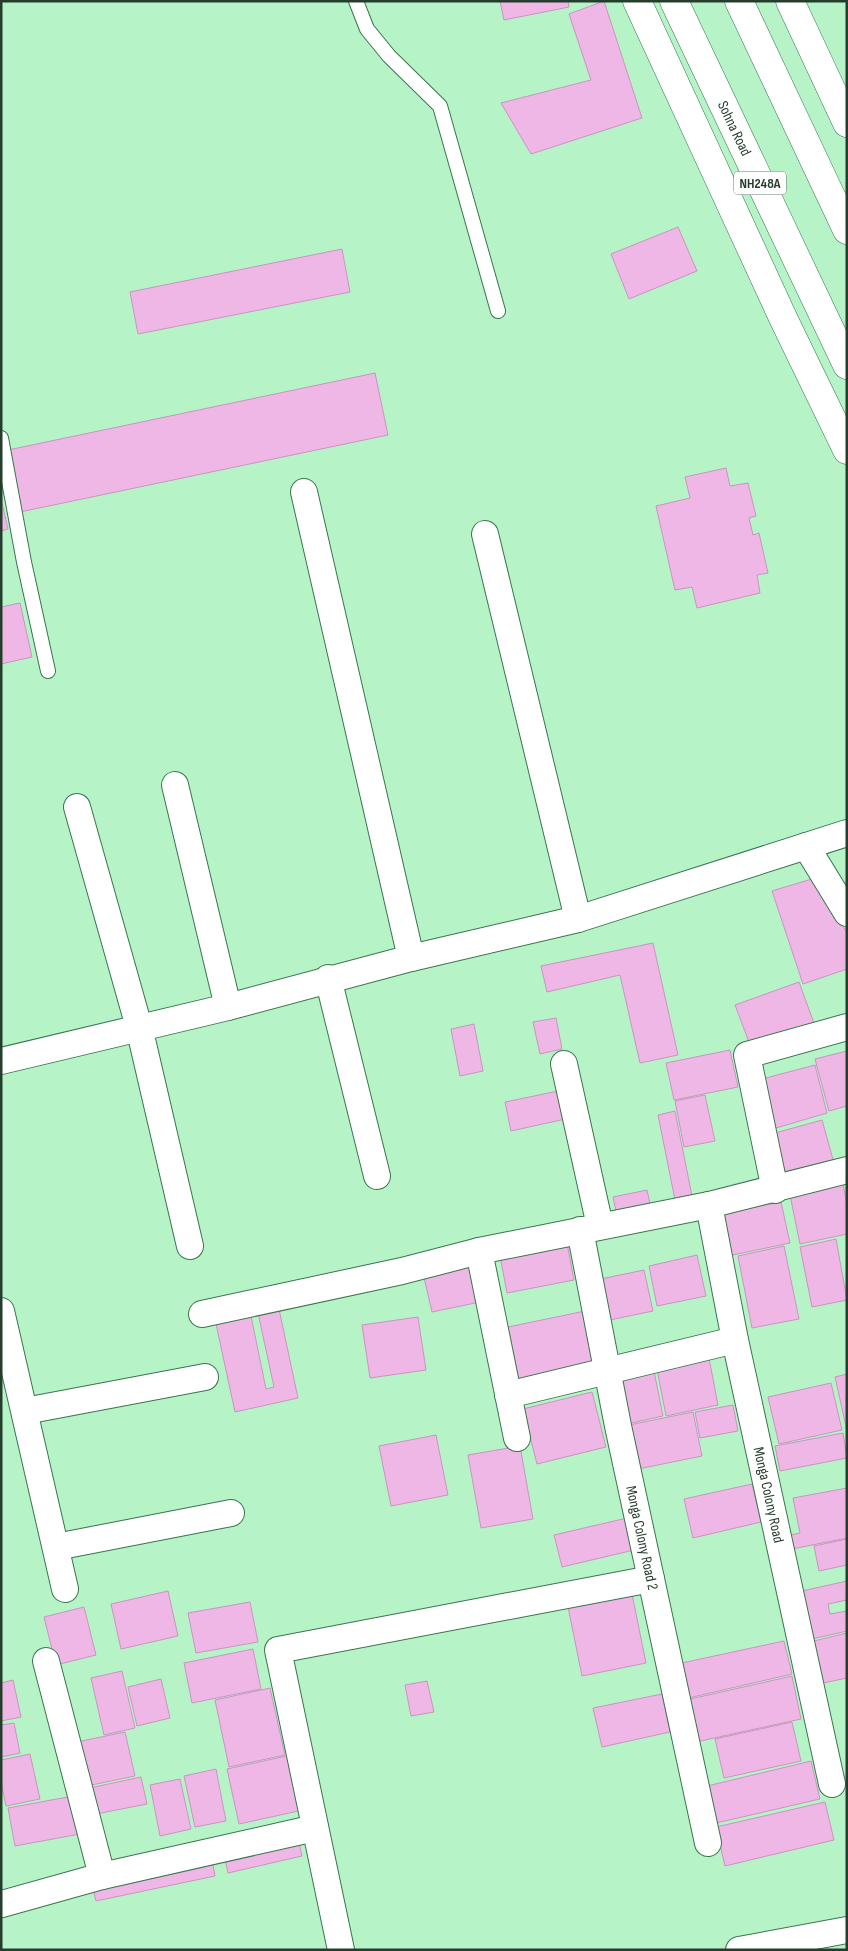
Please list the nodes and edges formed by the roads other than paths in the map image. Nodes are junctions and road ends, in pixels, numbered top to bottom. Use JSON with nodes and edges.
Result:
{"nodes":[{"id":1,"x":356,"y":1,"type":"edge"},
{"id":2,"x":637,"y":1,"type":"edge"},
{"id":3,"x":674,"y":1,"type":"edge"},
{"id":4,"x":739,"y":1,"type":"edge"},
{"id":5,"x":790,"y":1,"type":"edge"},
{"id":6,"x":847,"y":123,"type":"edge"},
{"id":7,"x":847,"y":230,"type":"edge"},
{"id":8,"x":498,"y":311,"type":"dead end"},
{"id":9,"x":847,"y":365,"type":"edge"},
{"id":10,"x":1,"y":438,"type":"edge"},
{"id":11,"x":847,"y":450,"type":"edge"},
{"id":12,"x":304,"y":492,"type":"dead end"},
{"id":13,"x":485,"y":534,"type":"dead end"},
{"id":14,"x":48,"y":672,"type":"dead end"},
{"id":15,"x":175,"y":785,"type":"dead end"},
{"id":16,"x":77,"y":807,"type":"dead end"},
{"id":17,"x":847,"y":833,"type":"edge"},
{"id":18,"x":806,"y":846,"type":"junction"},
{"id":19,"x":847,"y":913,"type":"edge"},
{"id":20,"x":578,"y":919,"type":"junction"},
{"id":21,"x":411,"y":958,"type":"junction"},
{"id":22,"x":328,"y":978,"type":"junction"},
{"id":23,"x":228,"y":1007,"type":"junction"},
{"id":24,"x":139,"y":1027,"type":"junction"},
{"id":25,"x":847,"y":1027,"type":"edge"},
{"id":26,"x":1,"y":1061,"type":"edge"},
{"id":27,"x":564,"y":1064,"type":"dead end"},
{"id":28,"x":847,"y":1170,"type":"edge"},
{"id":29,"x":377,"y":1176,"type":"dead end"},
{"id":30,"x":775,"y":1190,"type":"junction"},
{"id":31,"x":709,"y":1205,"type":"junction"},
{"id":32,"x":590,"y":1228,"type":"junction"},
{"id":33,"x":190,"y":1246,"type":"dead end"},
{"id":34,"x":479,"y":1251,"type":"junction"},
{"id":35,"x":1,"y":1311,"type":"edge"},
{"id":36,"x":202,"y":1314,"type":"dead end"},
{"id":37,"x":735,"y":1340,"type":"junction"},
{"id":38,"x":606,"y":1371,"type":"junction"},
{"id":39,"x":205,"y":1377,"type":"dead end"},
{"id":40,"x":508,"y":1395,"type":"junction"},
{"id":41,"x":25,"y":1411,"type":"junction"},
{"id":42,"x":517,"y":1438,"type":"dead end"},
{"id":43,"x":231,"y":1513,"type":"dead end"},
{"id":44,"x":56,"y":1546,"type":"junction"},
{"id":45,"x":651,"y":1579,"type":"junction"},
{"id":46,"x":65,"y":1589,"type":"dead end"},
{"id":47,"x":46,"y":1661,"type":"dead end"},
{"id":48,"x":832,"y":1784,"type":"dead end"},
{"id":49,"x":315,"y":1828,"type":"junction"},
{"id":50,"x":708,"y":1844,"type":"dead end"},
{"id":51,"x":102,"y":1876,"type":"junction"},
{"id":52,"x":2,"y":1904,"type":"edge"},
{"id":53,"x":847,"y":1930,"type":"edge"},
{"id":54,"x":341,"y":1950,"type":"edge"},
{"id":55,"x":739,"y":1950,"type":"edge"}],
"edges":[{"from":1,"to":8,"type":"lane"},
{"from":2,"to":11,"type":"main road"},
{"from":3,"to":9,"type":"main road","name":"Sohna Road","number":"NH248A"},
{"from":4,"to":7,"type":"main road"},
{"from":5,"to":6,"type":"main road"},
{"from":10,"to":14,"type":"lane"},
{"from":12,"to":21,"type":"street"},
{"from":13,"to":20,"type":"street"},
{"from":15,"to":23,"type":"street"},
{"from":16,"to":24,"type":"street"},
{"from":17,"to":18,"type":"street"},
{"from":18,"to":19,"type":"street"},
{"from":18,"to":20,"type":"street"},
{"from":20,"to":21,"type":"street"},
{"from":21,"to":22,"type":"street"},
{"from":22,"to":23,"type":"street"},
{"from":22,"to":29,"type":"street"},
{"from":23,"to":24,"type":"street"},
{"from":24,"to":26,"type":"street"},
{"from":24,"to":33,"type":"street"},
{"from":25,"to":30,"type":"street"},
{"from":27,"to":32,"type":"street","name":"Monga Colony Road 2"},
{"from":28,"to":30,"type":"street"},
{"from":30,"to":31,"type":"street"},
{"from":31,"to":32,"type":"street"},
{"from":31,"to":37,"type":"street","name":"Monga Colony Road"},
{"from":32,"to":34,"type":"street"},
{"from":32,"to":38,"type":"street","name":"Monga Colony Road 2"},
{"from":34,"to":36,"type":"street"},
{"from":34,"to":40,"type":"street"},
{"from":35,"to":41,"type":"street"},
{"from":37,"to":38,"type":"street"},
{"from":37,"to":48,"type":"street","name":"Monga Colony Road"},
{"from":38,"to":40,"type":"street"},
{"from":38,"to":45,"type":"street","name":"Monga Colony Road 2"},
{"from":39,"to":41,"type":"street"},
{"from":40,"to":42,"type":"street"},
{"from":41,"to":44,"type":"street"},
{"from":43,"to":44,"type":"street"},
{"from":44,"to":46,"type":"street"},
{"from":45,"to":49,"type":"street"},
{"from":45,"to":50,"type":"street","name":"Monga Colony Road 2"},
{"from":47,"to":51,"type":"street"},
{"from":49,"to":51,"type":"street"},
{"from":49,"to":54,"type":"street"},
{"from":51,"to":52,"type":"street"},
{"from":53,"to":55,"type":"street"}]}
